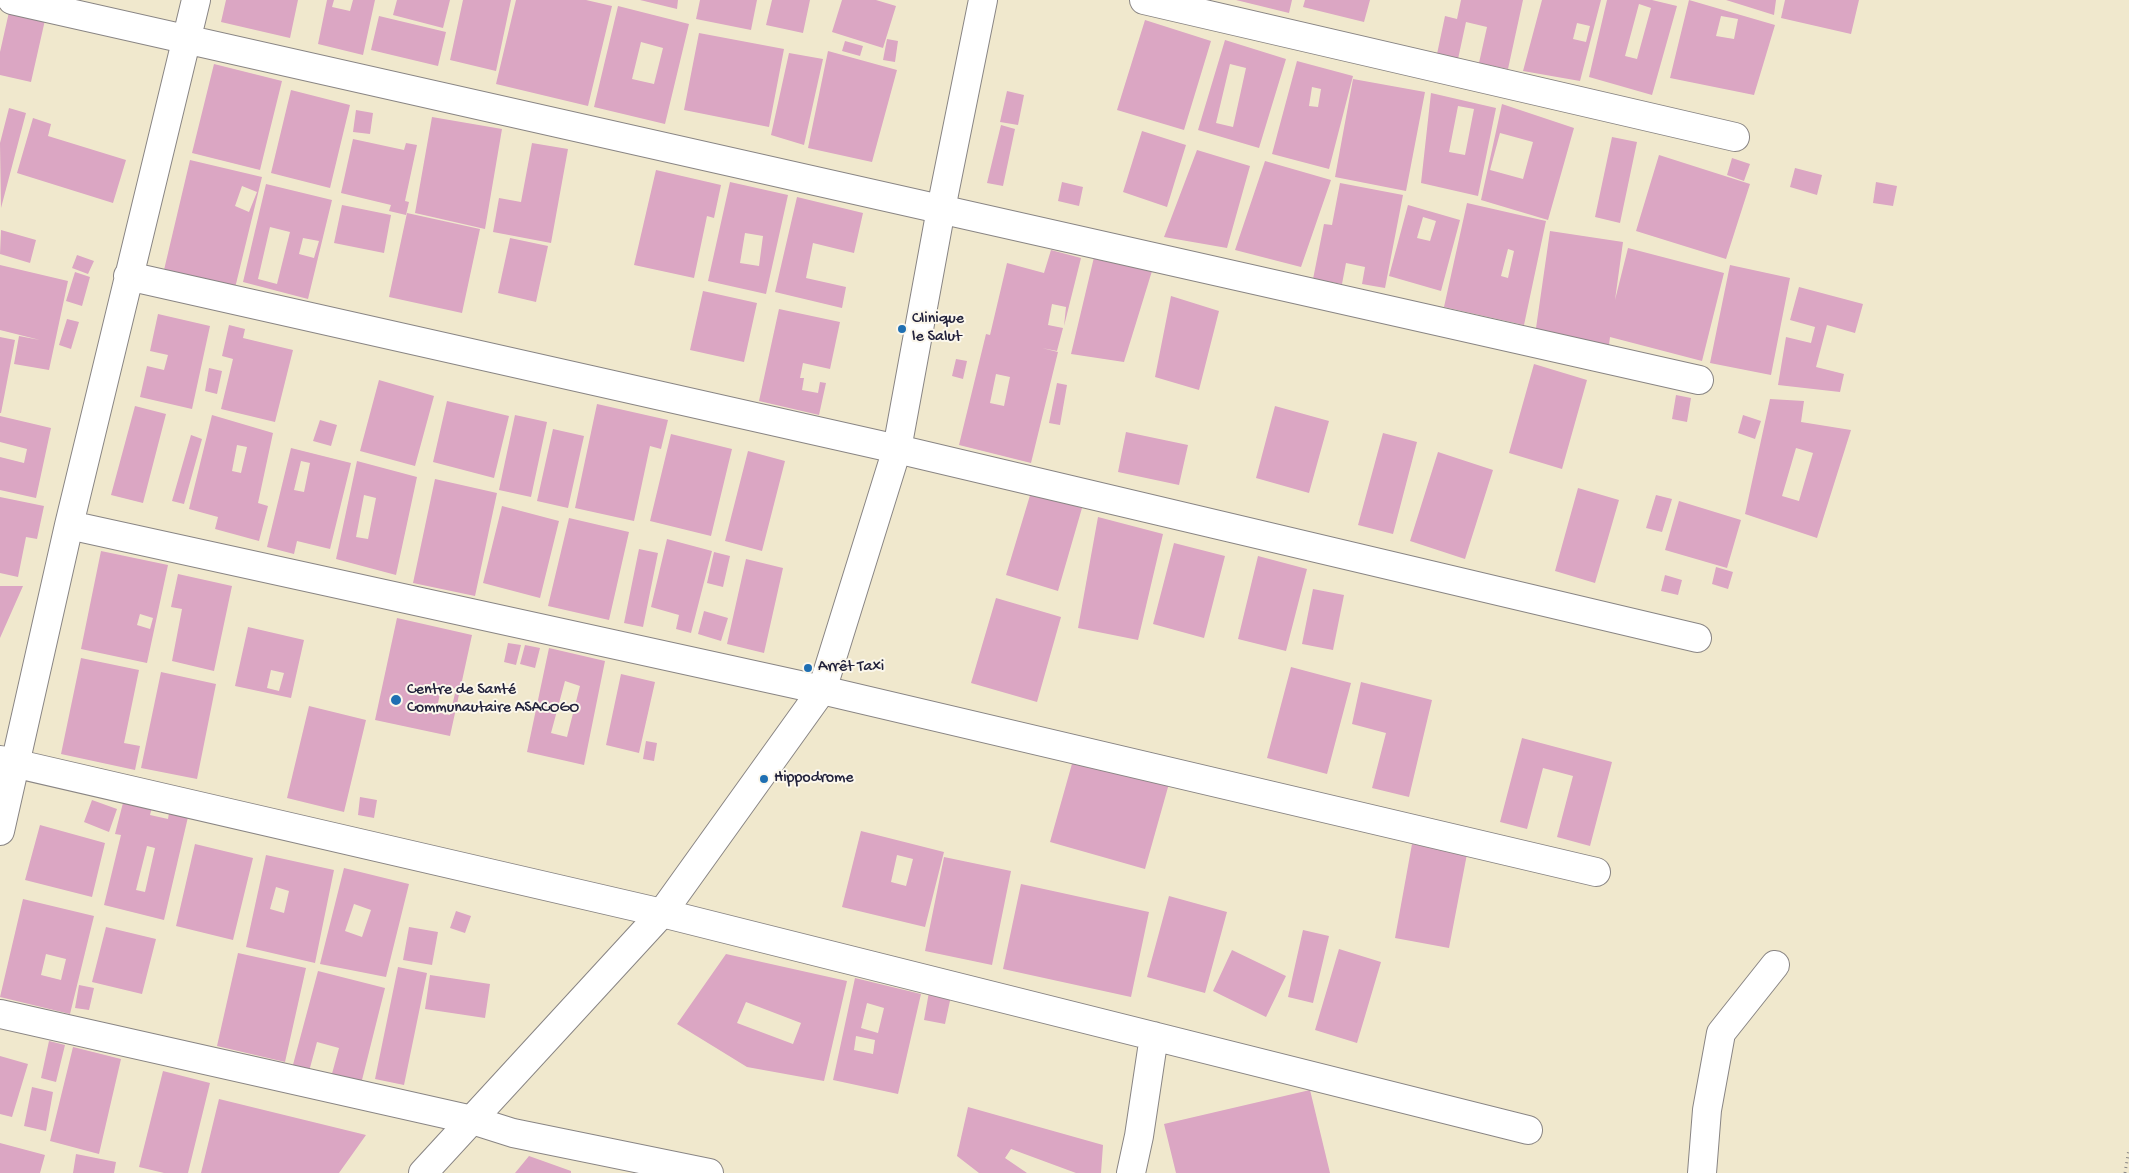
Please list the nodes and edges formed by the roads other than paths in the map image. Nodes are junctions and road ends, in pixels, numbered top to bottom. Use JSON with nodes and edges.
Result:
{"nodes":[{"id":1,"x":12,"y":0,"type":"edge"},
{"id":2,"x":196,"y":0,"type":"edge"},
{"id":3,"x":983,"y":0,"type":"edge"},
{"id":4,"x":1144,"y":0,"type":"edge"},
{"id":5,"x":184,"y":39,"type":"junction"},
{"id":6,"x":1735,"y":137,"type":"dead end"},
{"id":7,"x":940,"y":209,"type":"junction"},
{"id":8,"x":128,"y":276,"type":"junction"},
{"id":9,"x":1699,"y":380,"type":"dead end"},
{"id":10,"x":897,"y":449,"type":"junction"},
{"id":11,"x":69,"y":525,"type":"junction"},
{"id":12,"x":1697,"y":638,"type":"dead end"},
{"id":13,"x":822,"y":690,"type":"junction"},
{"id":14,"x":8,"y":762,"type":"edge"},
{"id":15,"x":0,"y":831,"type":"edge"},
{"id":16,"x":1596,"y":872,"type":"dead end"},
{"id":17,"x":662,"y":914,"type":"junction"},
{"id":18,"x":1775,"y":965,"type":"dead end"},
{"id":19,"x":0,"y":1014,"type":"edge"},
{"id":20,"x":1154,"y":1036,"type":"junction"},
{"id":21,"x":472,"y":1120,"type":"junction"},
{"id":22,"x":1528,"y":1130,"type":"dead end"},
{"id":23,"x":423,"y":1173,"type":"edge"},
{"id":24,"x":710,"y":1173,"type":"edge"},
{"id":25,"x":1131,"y":1173,"type":"edge"},
{"id":26,"x":1702,"y":1173,"type":"edge"}],
"edges":[{"from":1,"to":5,"type":"street"},
{"from":2,"to":5,"type":"street"},
{"from":3,"to":7,"type":"street"},
{"from":4,"to":6,"type":"street"},
{"from":5,"to":7,"type":"street"},
{"from":5,"to":8,"type":"street"},
{"from":7,"to":9,"type":"street"},
{"from":7,"to":10,"type":"street"},
{"from":8,"to":10,"type":"street"},
{"from":8,"to":11,"type":"street"},
{"from":10,"to":12,"type":"street"},
{"from":10,"to":13,"type":"street"},
{"from":11,"to":13,"type":"street"},
{"from":11,"to":14,"type":"street"},
{"from":13,"to":16,"type":"street"},
{"from":13,"to":17,"type":"street"},
{"from":14,"to":15,"type":"street"},
{"from":14,"to":17,"type":"street"},
{"from":17,"to":20,"type":"street"},
{"from":17,"to":21,"type":"street"},
{"from":18,"to":26,"type":"street"},
{"from":19,"to":21,"type":"street"},
{"from":20,"to":22,"type":"street"},
{"from":20,"to":25,"type":"street"},
{"from":21,"to":23,"type":"street"},
{"from":21,"to":24,"type":"street"}]}
